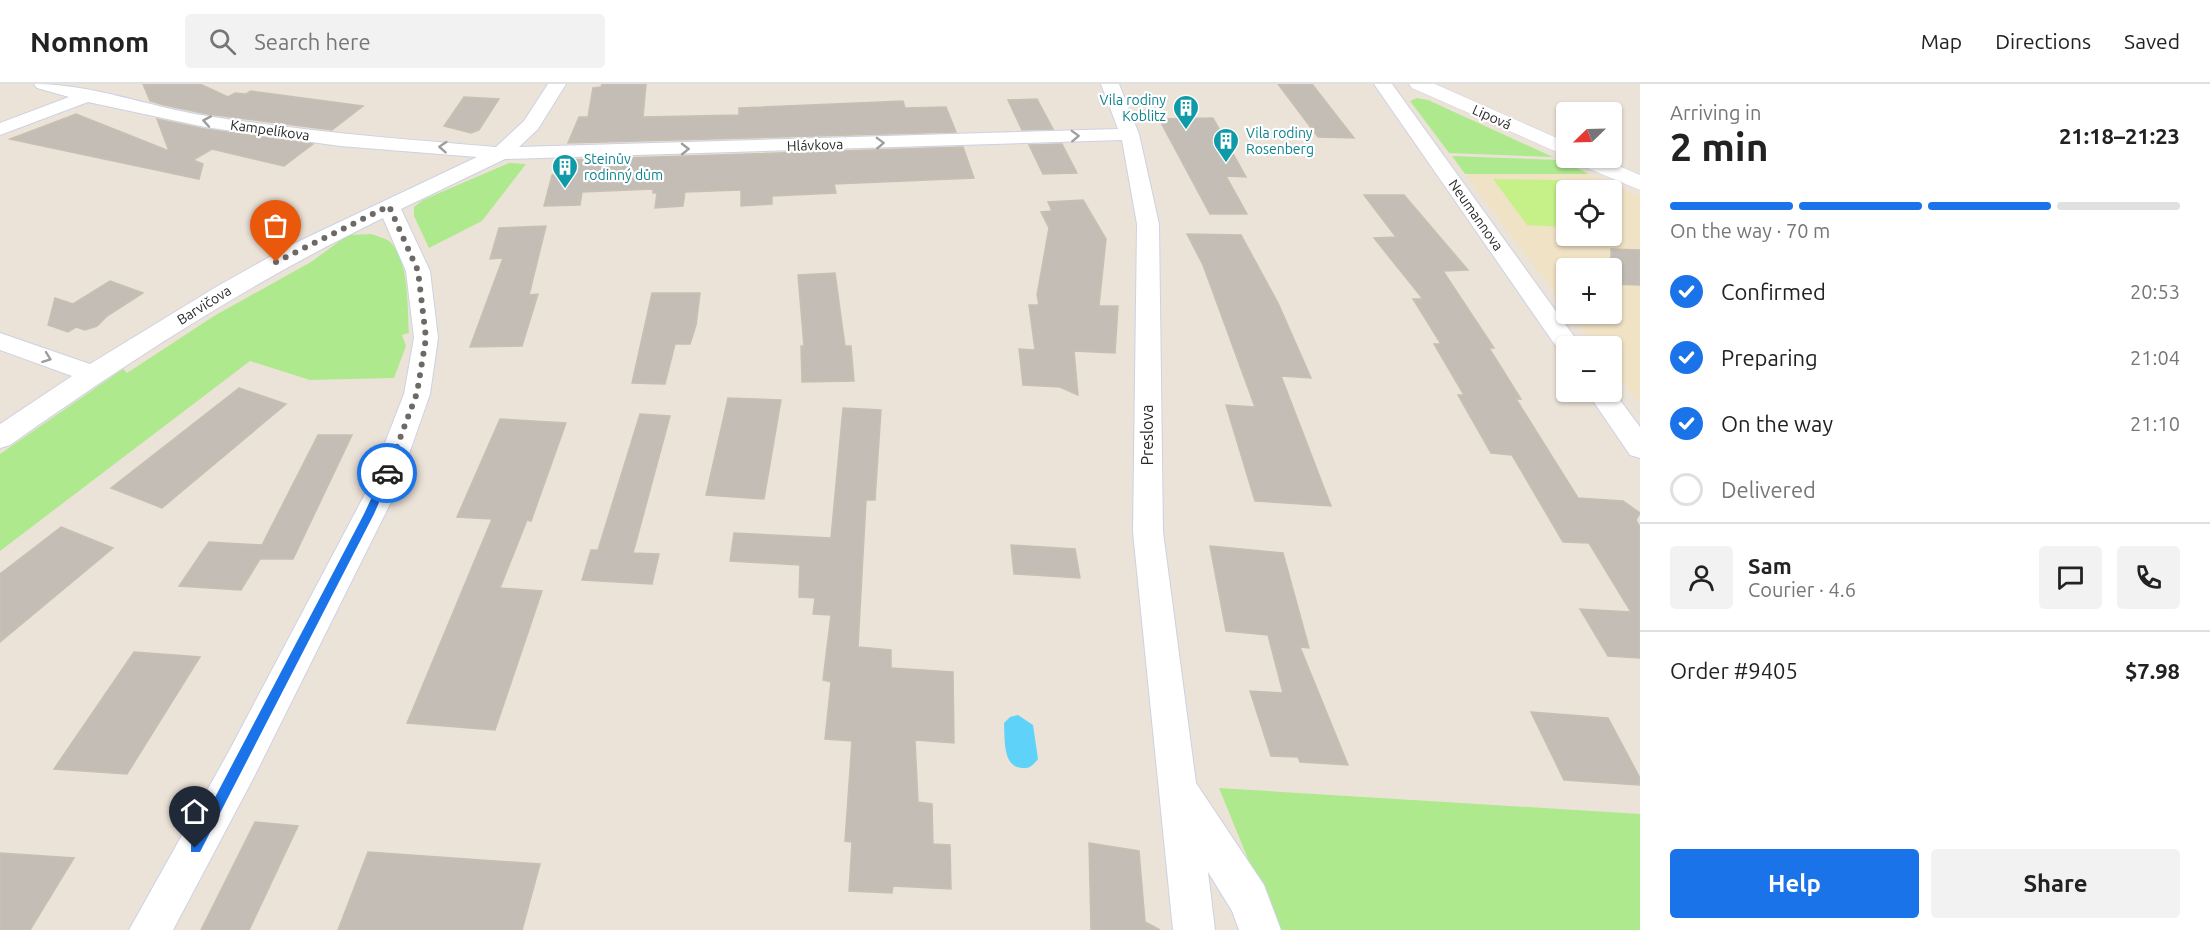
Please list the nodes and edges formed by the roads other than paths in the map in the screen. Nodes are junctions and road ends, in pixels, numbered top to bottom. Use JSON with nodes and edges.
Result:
{"nodes":[{"id":1,"x":43,"y":84,"type":"edge"},
{"id":2,"x":118,"y":84,"type":"edge"},
{"id":3,"x":557,"y":84,"type":"edge"},
{"id":4,"x":1110,"y":84,"type":"edge"},
{"id":5,"x":1383,"y":84,"type":"edge"},
{"id":6,"x":1419,"y":84,"type":"edge"},
{"id":7,"x":86,"y":96,"type":"junction"},
{"id":8,"x":0,"y":129,"type":"edge"},
{"id":9,"x":1130,"y":134,"type":"junction"},
{"id":10,"x":1556,"y":146,"type":"edge"},
{"id":11,"x":501,"y":153,"type":"junction"},
{"id":12,"x":1606,"y":168,"type":"edge"},
{"id":13,"x":1640,"y":183,"type":"edge"},
{"id":14,"x":389,"y":206,"type":"junction"},
{"id":15,"x":1562,"y":336,"type":"edge"},
{"id":16,"x":0,"y":341,"type":"edge"},
{"id":17,"x":93,"y":374,"type":"junction"},
{"id":18,"x":1607,"y":402,"type":"edge"},
{"id":19,"x":0,"y":438,"type":"edge"},
{"id":20,"x":1640,"y":448,"type":"edge"},
{"id":21,"x":1178,"y":789,"type":"junction"},
{"id":22,"x":150,"y":930,"type":"edge"},
{"id":23,"x":1194,"y":930,"type":"edge"},
{"id":24,"x":1260,"y":930,"type":"edge"}],
"edges":[{"from":1,"to":7,"type":"street","name":"Kampelíkova"},
{"from":2,"to":7,"type":"street"},
{"from":3,"to":11,"type":"street","name":"Barvičova"},
{"from":4,"to":9,"type":"street","name":"Preslova"},
{"from":5,"to":15,"type":"street","name":"Neumannova"},
{"from":6,"to":10,"type":"street","name":"Lipová"},
{"from":7,"to":8,"type":"street"},
{"from":11,"to":7,"type":"street","name":"Kampelíkova","one_way":true},
{"from":11,"to":9,"type":"street","name":"Hlávkova","one_way":true},
{"from":9,"to":21,"type":"street","name":"Preslova"},
{"from":11,"to":14,"type":"street","name":"Barvičova"},
{"from":12,"to":13,"type":"street"},
{"from":14,"to":17,"type":"street","name":"Barvičova"},
{"from":14,"to":22,"type":"street"},
{"from":16,"to":17,"type":"street","one_way":true},
{"from":17,"to":19,"type":"street","name":"Barvičova"},
{"from":18,"to":20,"type":"street"},
{"from":21,"to":23,"type":"street","name":"Preslova"},
{"from":21,"to":24,"type":"street","name":"Preslova"}]}
